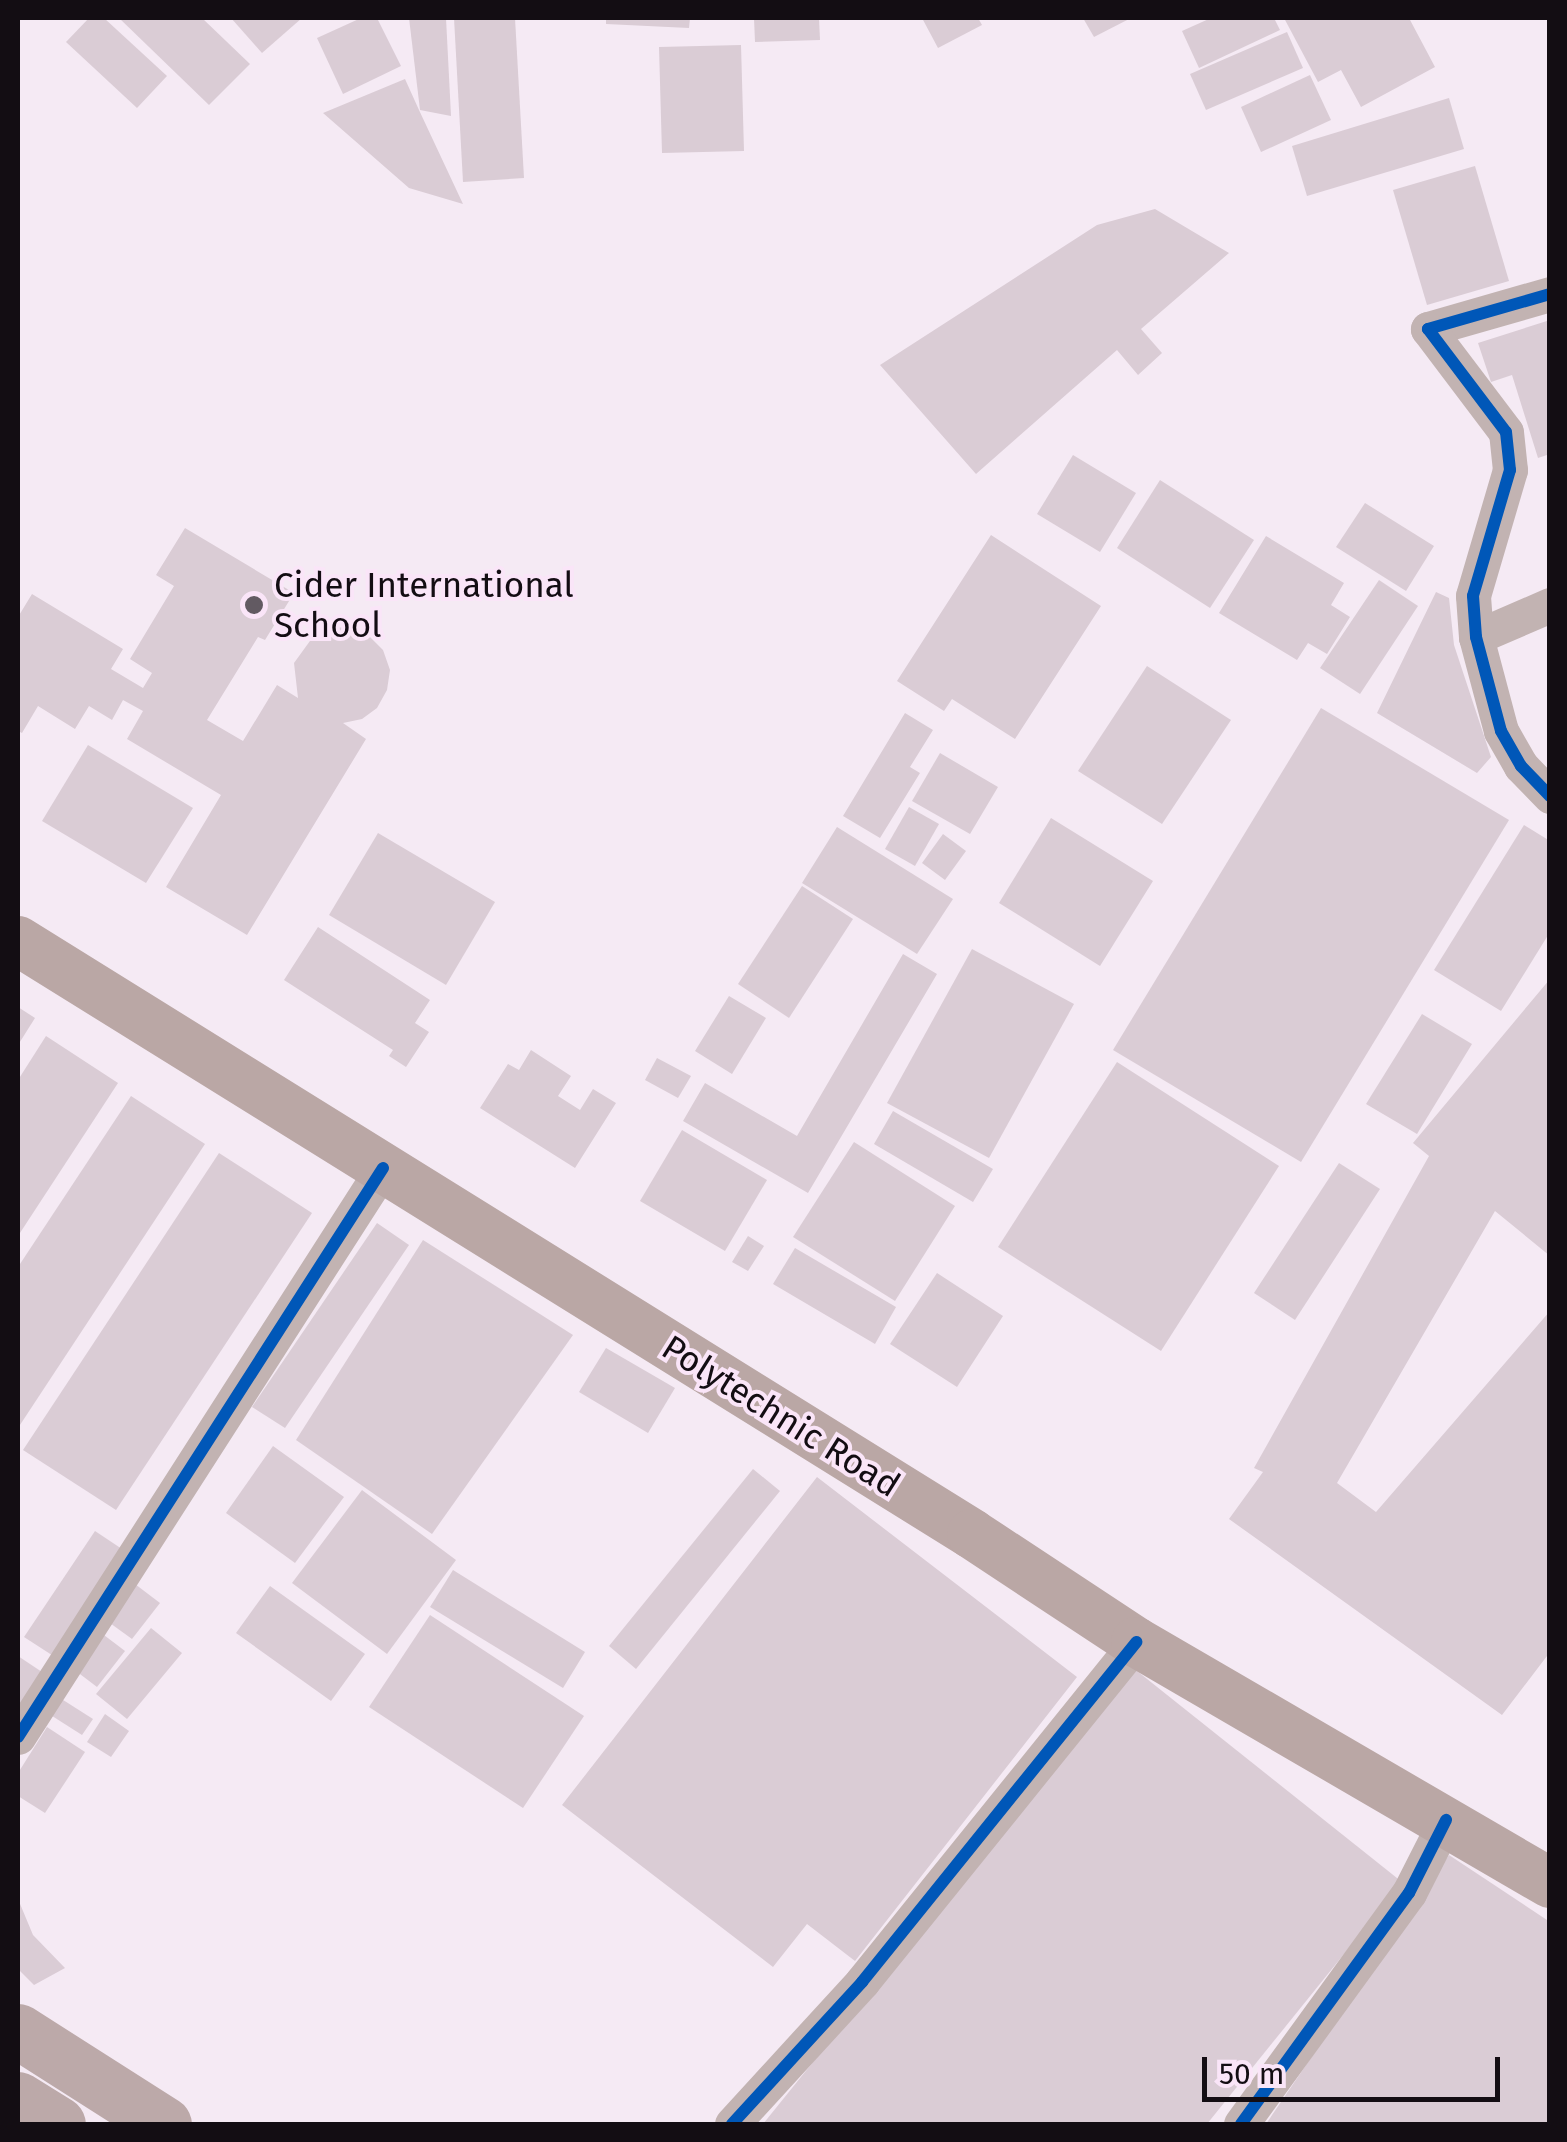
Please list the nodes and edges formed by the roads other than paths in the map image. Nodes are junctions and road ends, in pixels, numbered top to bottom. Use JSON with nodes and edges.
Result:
{"nodes":[{"id":1,"x":1550,"y":294,"type":"edge"},
{"id":2,"x":1550,"y":605,"type":"edge"},
{"id":3,"x":1476,"y":636,"type":"junction"},
{"id":4,"x":1550,"y":796,"type":"edge"},
{"id":5,"x":18,"y":941,"type":"edge"},
{"id":6,"x":383,"y":1168,"type":"junction"},
{"id":7,"x":1136,"y":1642,"type":"junction"},
{"id":8,"x":18,"y":1738,"type":"edge"},
{"id":9,"x":1446,"y":1820,"type":"junction"},
{"id":10,"x":1550,"y":1882,"type":"edge"},
{"id":11,"x":18,"y":2031,"type":"edge"},
{"id":12,"x":18,"y":2099,"type":"edge"},
{"id":13,"x":58,"y":2124,"type":"edge"},
{"id":14,"x":164,"y":2124,"type":"edge"},
{"id":15,"x":732,"y":2124,"type":"edge"},
{"id":16,"x":1241,"y":2124,"type":"edge"}],
"edges":[{"from":1,"to":3,"type":"street"},
{"from":2,"to":3,"type":"street"},
{"from":3,"to":4,"type":"street"},
{"from":5,"to":6,"type":"main road","name":"Polytechnic Road"},
{"from":6,"to":7,"type":"main road","name":"Polytechnic Road"},
{"from":6,"to":8,"type":"street"},
{"from":7,"to":9,"type":"main road","name":"Polytechnic Road"},
{"from":7,"to":15,"type":"street"},
{"from":9,"to":10,"type":"main road","name":"Polytechnic Road"},
{"from":9,"to":16,"type":"street"},
{"from":11,"to":14,"type":"main road"},
{"from":12,"to":13,"type":"main road"}]}
